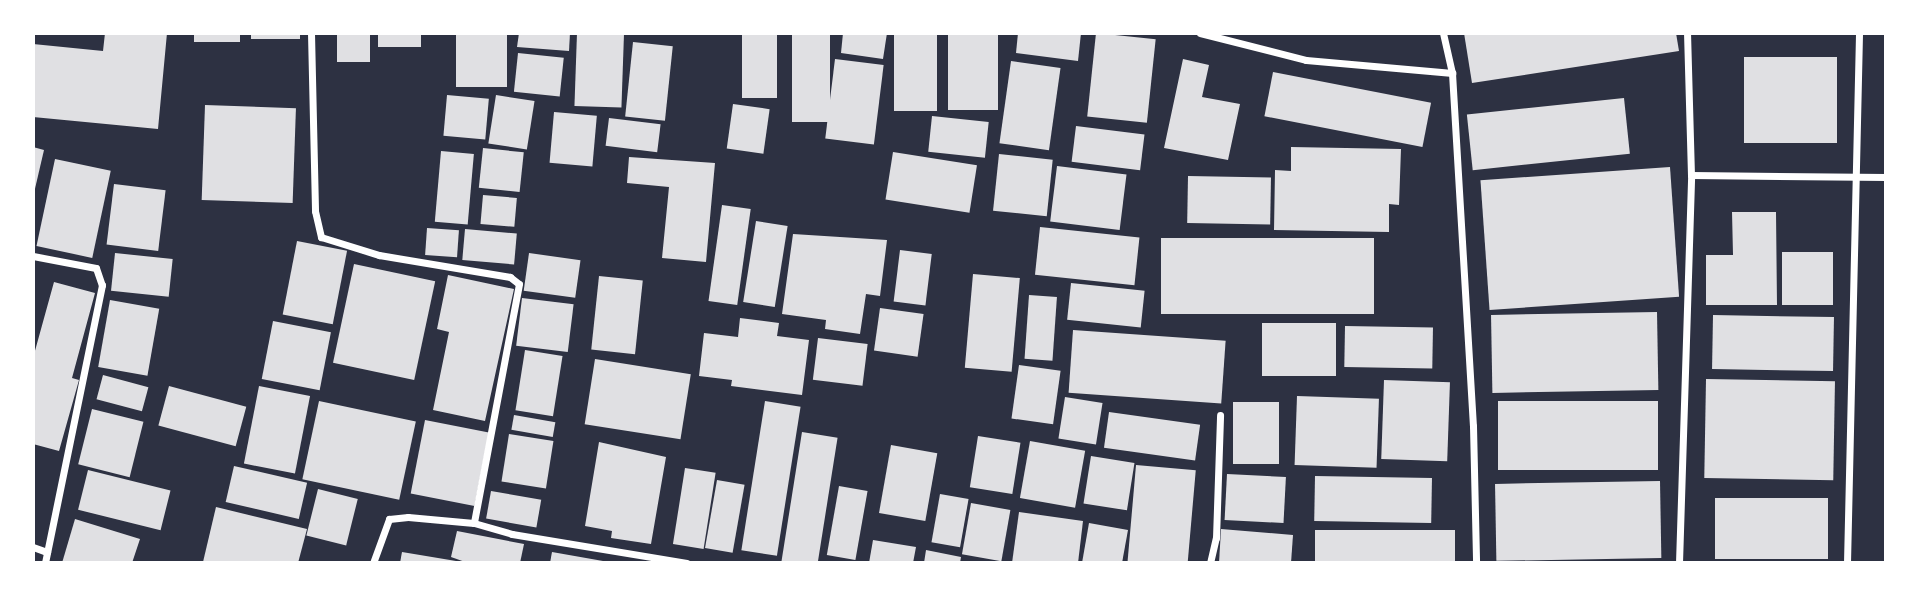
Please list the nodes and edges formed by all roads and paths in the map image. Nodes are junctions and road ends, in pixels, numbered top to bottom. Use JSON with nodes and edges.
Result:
{"nodes":[{"id":1,"x":311,"y":33,"type":"edge"},
{"id":2,"x":1200,"y":33,"type":"edge"},
{"id":3,"x":1443,"y":33,"type":"edge"},
{"id":4,"x":1687,"y":33,"type":"edge"},
{"id":5,"x":1858,"y":33,"type":"edge"},
{"id":6,"x":1452,"y":73,"type":"junction"},
{"id":7,"x":1691,"y":175,"type":"junction"},
{"id":8,"x":1854,"y":177,"type":"junction"},
{"id":9,"x":1886,"y":177,"type":"edge"},
{"id":10,"x":33,"y":256,"type":"edge"},
{"id":11,"x":1220,"y":415,"type":"dead end"},
{"id":12,"x":474,"y":523,"type":"junction"},
{"id":13,"x":33,"y":547,"type":"edge"},
{"id":14,"x":47,"y":552,"type":"junction"},
{"id":15,"x":45,"y":563,"type":"edge"},
{"id":16,"x":373,"y":563,"type":"edge"},
{"id":17,"x":688,"y":563,"type":"edge"},
{"id":18,"x":1210,"y":563,"type":"edge"},
{"id":19,"x":1476,"y":563,"type":"edge"},
{"id":20,"x":1679,"y":563,"type":"edge"},
{"id":21,"x":1847,"y":563,"type":"edge"}],
"edges":[{"from":1,"to":12,"type":"street"},
{"from":2,"to":6,"type":"street"},
{"from":3,"to":6,"type":"street"},
{"from":4,"to":7,"type":"street"},
{"from":5,"to":8,"type":"street"},
{"from":6,"to":19,"type":"street"},
{"from":7,"to":8,"type":"street"},
{"from":7,"to":20,"type":"street"},
{"from":8,"to":9,"type":"street"},
{"from":8,"to":21,"type":"street"},
{"from":10,"to":14,"type":"street"},
{"from":11,"to":18,"type":"street"},
{"from":12,"to":16,"type":"street"},
{"from":12,"to":17,"type":"street"},
{"from":13,"to":14,"type":"street"},
{"from":14,"to":15,"type":"street"}]}
